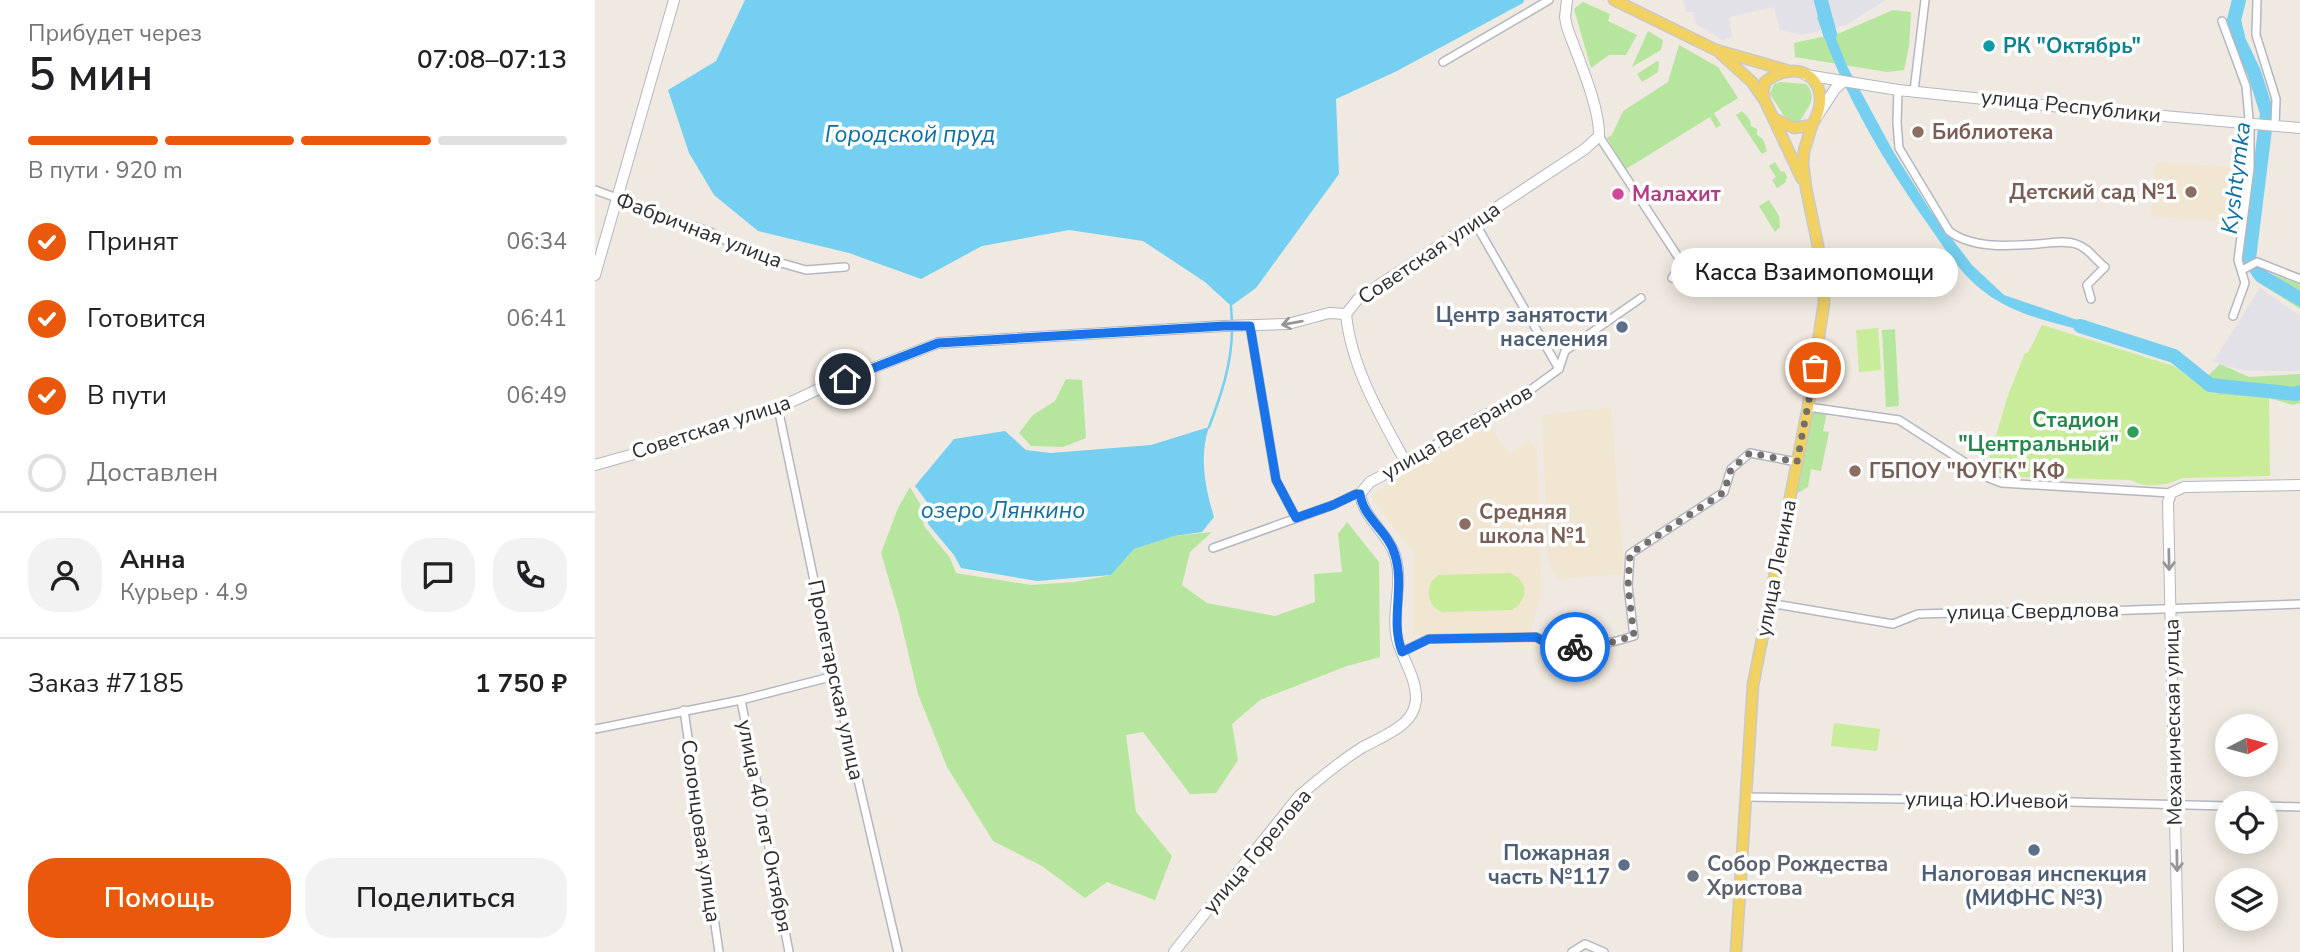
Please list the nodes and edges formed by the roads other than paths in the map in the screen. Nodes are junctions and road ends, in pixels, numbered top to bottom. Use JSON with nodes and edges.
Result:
{"nodes":[{"id":1,"x":674,"y":0,"type":"edge"},
{"id":2,"x":1549,"y":0,"type":"edge"},
{"id":3,"x":1567,"y":0,"type":"edge"},
{"id":4,"x":1614,"y":0,"type":"edge"},
{"id":5,"x":1925,"y":0,"type":"edge"},
{"id":6,"x":2257,"y":0,"type":"edge"},
{"id":7,"x":2222,"y":21,"type":"dead end"},
{"id":8,"x":1716,"y":50,"type":"junction"},
{"id":9,"x":1444,"y":62,"type":"dead end"},
{"id":10,"x":1792,"y":72,"type":"junction"},
{"id":11,"x":1806,"y":74,"type":"junction"},
{"id":12,"x":1843,"y":82,"type":"junction"},
{"id":13,"x":1898,"y":90,"type":"junction"},
{"id":14,"x":1914,"y":91,"type":"junction"},
{"id":15,"x":1765,"y":101,"type":"junction"},
{"id":16,"x":1775,"y":119,"type":"junction"},
{"id":17,"x":1813,"y":122,"type":"junction"},
{"id":18,"x":2249,"y":123,"type":"junction"},
{"id":19,"x":2268,"y":125,"type":"junction"},
{"id":20,"x":2300,"y":128,"type":"edge"},
{"id":21,"x":1599,"y":136,"type":"junction"},
{"id":22,"x":1806,"y":188,"type":"junction"},
{"id":23,"x":595,"y":190,"type":"edge"},
{"id":24,"x":618,"y":199,"type":"junction"},
{"id":25,"x":1474,"y":221,"type":"junction"},
{"id":26,"x":845,"y":267,"type":"dead end"},
{"id":27,"x":2242,"y":270,"type":"junction"},
{"id":28,"x":595,"y":275,"type":"edge"},
{"id":29,"x":1672,"y":278,"type":"dead end"},
{"id":30,"x":2300,"y":279,"type":"edge"},
{"id":31,"x":1641,"y":298,"type":"dead end"},
{"id":32,"x":2091,"y":299,"type":"dead end"},
{"id":33,"x":1346,"y":314,"type":"junction"},
{"id":34,"x":2233,"y":316,"type":"dead end"},
{"id":35,"x":1250,"y":326,"type":"junction"},
{"id":36,"x":1559,"y":369,"type":"junction"},
{"id":37,"x":1808,"y":407,"type":"junction"},
{"id":38,"x":778,"y":408,"type":"junction"},
{"id":39,"x":1797,"y":462,"type":"junction"},
{"id":40,"x":1406,"y":463,"type":"junction"},
{"id":41,"x":595,"y":465,"type":"edge"},
{"id":42,"x":2300,"y":485,"type":"edge"},
{"id":43,"x":2171,"y":493,"type":"junction"},
{"id":44,"x":1360,"y":494,"type":"junction"},
{"id":45,"x":1296,"y":518,"type":"junction"},
{"id":46,"x":1213,"y":548,"type":"dead end"},
{"id":47,"x":1769,"y":603,"type":"junction"},
{"id":48,"x":2300,"y":604,"type":"edge"},
{"id":49,"x":2170,"y":607,"type":"junction"},
{"id":50,"x":1402,"y":652,"type":"junction"},
{"id":51,"x":834,"y":676,"type":"junction"},
{"id":52,"x":741,"y":701,"type":"junction"},
{"id":53,"x":684,"y":710,"type":"junction"},
{"id":54,"x":595,"y":729,"type":"edge"},
{"id":55,"x":1745,"y":797,"type":"junction"},
{"id":56,"x":2175,"y":805,"type":"junction"},
{"id":57,"x":2215,"y":806,"type":"edge"},
{"id":58,"x":2278,"y":806,"type":"edge"},
{"id":59,"x":2300,"y":807,"type":"edge"},
{"id":60,"x":719,"y":952,"type":"edge"},
{"id":61,"x":789,"y":952,"type":"edge"},
{"id":62,"x":898,"y":952,"type":"edge"},
{"id":63,"x":1174,"y":952,"type":"edge"},
{"id":64,"x":1572,"y":952,"type":"edge"},
{"id":65,"x":1604,"y":952,"type":"edge"},
{"id":66,"x":1736,"y":952,"type":"edge"},
{"id":67,"x":2178,"y":952,"type":"edge"}],
"edges":[{"from":1,"to":24,"type":"street"},
{"from":2,"to":9,"type":"street"},
{"from":3,"to":21,"type":"street"},
{"from":4,"to":8,"type":"main road"},
{"from":5,"to":14,"type":"street"},
{"from":6,"to":19,"type":"street"},
{"from":7,"to":18,"type":"street"},
{"from":8,"to":10,"type":"main road"},
{"from":8,"to":15,"type":"main road"},
{"from":10,"to":11,"type":"main road"},
{"from":10,"to":15,"type":"main road"},
{"from":11,"to":12,"type":"street","name":"улица Республики"},
{"from":11,"to":17,"type":"main road"},
{"from":12,"to":13,"type":"street","name":"улица Республики"},
{"from":12,"to":17,"type":"street"},
{"from":13,"to":14,"type":"street","name":"улица Республики"},
{"from":13,"to":32,"type":"street"},
{"from":14,"to":18,"type":"street","name":"улица Республики"},
{"from":15,"to":16,"type":"main road"},
{"from":16,"to":17,"type":"main road"},
{"from":16,"to":22,"type":"main road"},
{"from":17,"to":22,"type":"main road"},
{"from":18,"to":19,"type":"street","name":"улица Республики"},
{"from":18,"to":27,"type":"street"},
{"from":19,"to":20,"type":"street","name":"улица Республики"},
{"from":21,"to":25,"type":"street","name":"Советская улица"},
{"from":21,"to":29,"type":"street"},
{"from":22,"to":37,"type":"main road","name":"улица Ленина"},
{"from":23,"to":24,"type":"street","name":"Фабричная улица"},
{"from":24,"to":26,"type":"street","name":"Фабричная улица"},
{"from":24,"to":28,"type":"street"},
{"from":25,"to":33,"type":"street","name":"Советская улица"},
{"from":25,"to":36,"type":"street"},
{"from":27,"to":30,"type":"street"},
{"from":27,"to":34,"type":"street"},
{"from":31,"to":36,"type":"street","name":"улица Ветеранов"},
{"from":33,"to":35,"type":"street","name":"Советская улица","one_way":true},
{"from":33,"to":40,"type":"street"},
{"from":35,"to":38,"type":"street","name":"Советская улица"},
{"from":35,"to":45,"type":"street"},
{"from":36,"to":40,"type":"street","name":"улица Ветеранов"},
{"from":37,"to":39,"type":"main road","name":"улица Ленина"},
{"from":37,"to":43,"type":"street"},
{"from":38,"to":41,"type":"street","name":"Советская улица"},
{"from":38,"to":51,"type":"street","name":"Пролетарская улица"},
{"from":39,"to":47,"type":"main road","name":"улица Ленина"},
{"from":39,"to":50,"type":"street"},
{"from":40,"to":44,"type":"street","name":"улица Ветеранов"},
{"from":42,"to":43,"type":"street"},
{"from":43,"to":49,"type":"street","name":"Механическая улица","one_way":true},
{"from":44,"to":45,"type":"street","name":"улица Ветеранов"},
{"from":44,"to":50,"type":"street"},
{"from":45,"to":46,"type":"street","name":"улица Ветеранов"},
{"from":47,"to":49,"type":"street","name":"улица Свердлова"},
{"from":47,"to":55,"type":"main road","name":"улица Ленина"},
{"from":48,"to":49,"type":"street","name":"улица Свердлова"},
{"from":49,"to":56,"type":"street","name":"Механическая улица"},
{"from":50,"to":63,"type":"street","name":"улица Горелова"},
{"from":51,"to":52,"type":"street"},
{"from":51,"to":62,"type":"street","name":"Пролетарская улица"},
{"from":52,"to":53,"type":"street"},
{"from":52,"to":61,"type":"street","name":"улица 40 лет Октября"},
{"from":53,"to":54,"type":"street"},
{"from":53,"to":60,"type":"street","name":"Солонцовая улица"},
{"from":55,"to":56,"type":"street","name":"улица Ю.Ичевой"},
{"from":55,"to":66,"type":"main road","name":"улица Ленина"},
{"from":56,"to":57,"type":"street","name":"улица Ю.Ичевой"},
{"from":56,"to":67,"type":"street","name":"Механическая улица","one_way":true},
{"from":58,"to":59,"type":"street"},
{"from":64,"to":65,"type":"street"}]}
